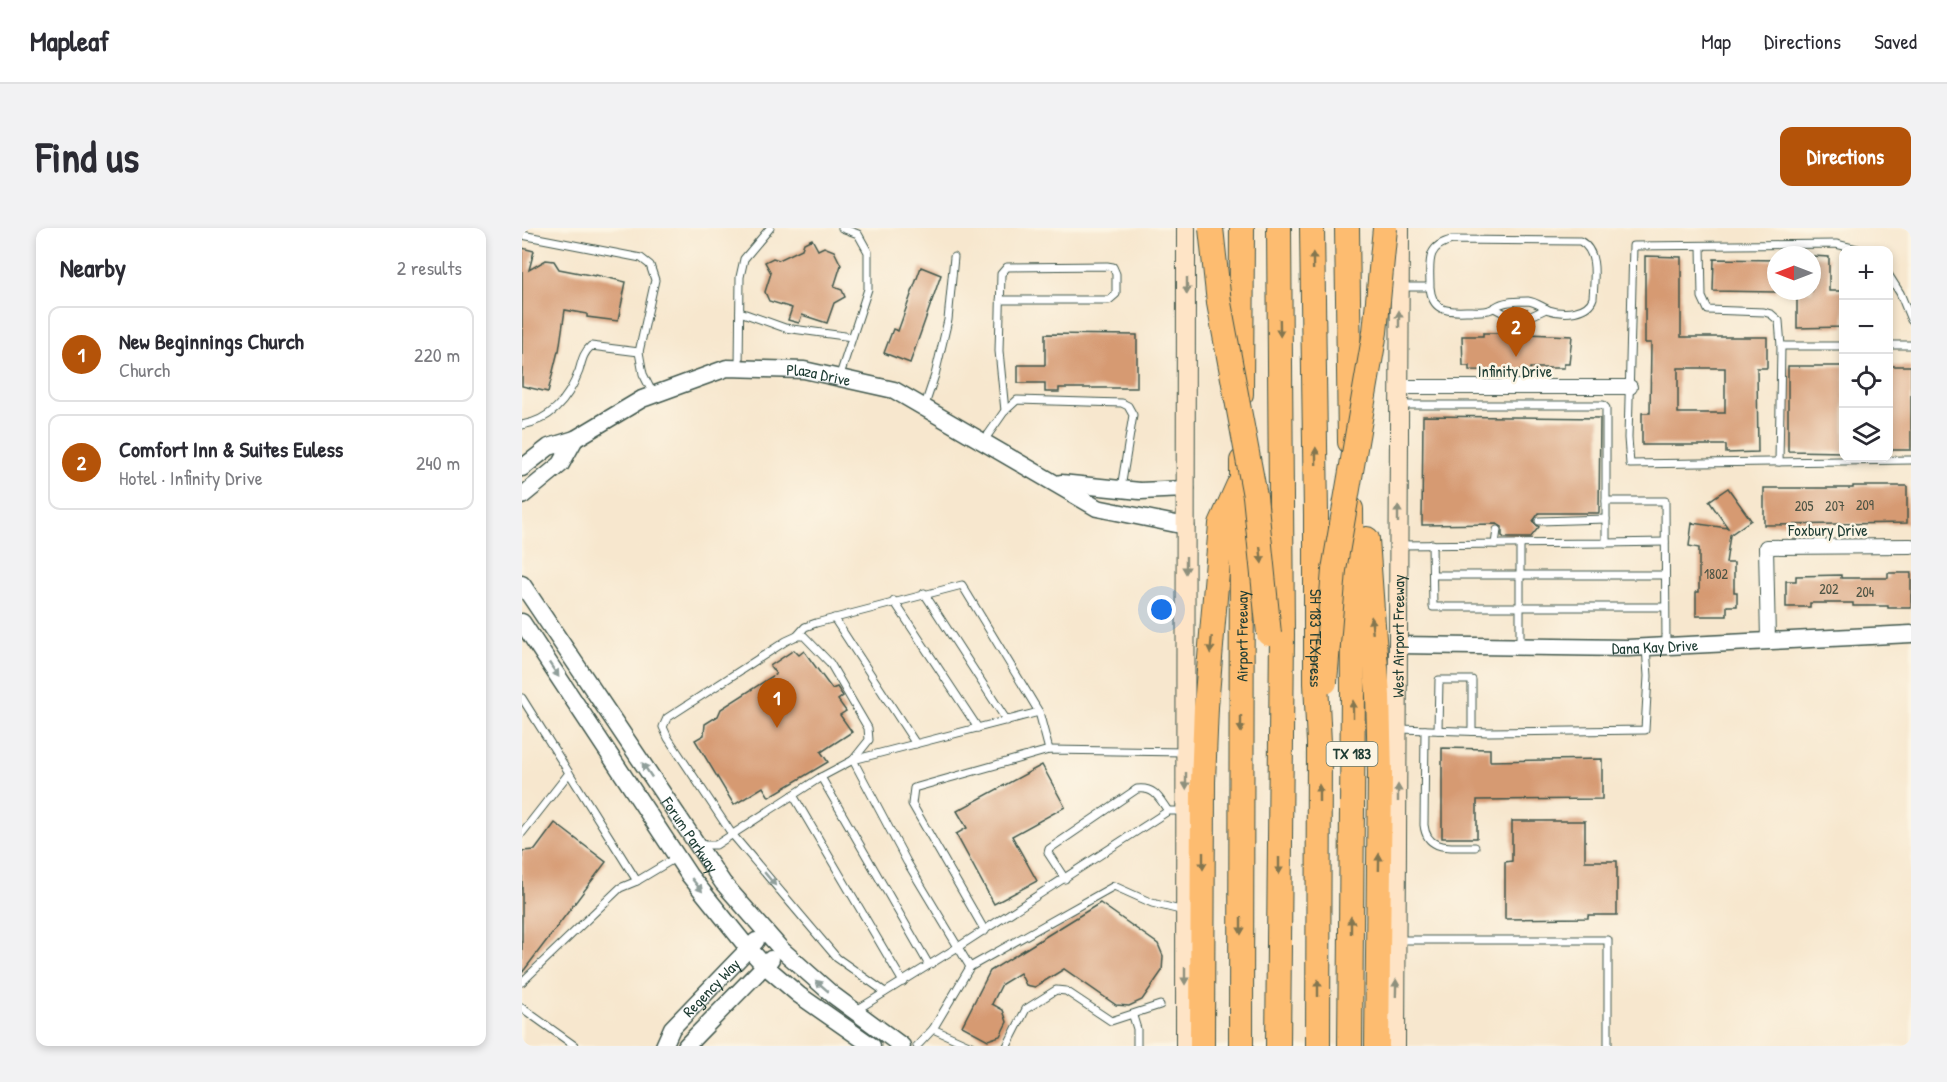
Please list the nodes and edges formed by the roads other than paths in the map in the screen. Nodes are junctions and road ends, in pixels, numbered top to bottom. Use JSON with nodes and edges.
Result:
{"nodes":[{"id":1,"x":770,"y":228,"type":"edge"},
{"id":2,"x":842,"y":228,"type":"edge"},
{"id":3,"x":1186,"y":228,"type":"edge"},
{"id":4,"x":1211,"y":228,"type":"edge"},
{"id":5,"x":1242,"y":228,"type":"edge"},
{"id":6,"x":1279,"y":228,"type":"edge"},
{"id":7,"x":1312,"y":228,"type":"edge"},
{"id":8,"x":1347,"y":228,"type":"edge"},
{"id":9,"x":1385,"y":228,"type":"edge"},
{"id":10,"x":1400,"y":228,"type":"edge"},
{"id":11,"x":522,"y":235,"type":"edge"},
{"id":12,"x":1701,"y":246,"type":"junction"},
{"id":13,"x":1844,"y":246,"type":"edge"},
{"id":14,"x":954,"y":256,"type":"dead end"},
{"id":15,"x":1893,"y":282,"type":"edge"},
{"id":16,"x":1399,"y":287,"type":"junction"},
{"id":17,"x":1430,"y":287,"type":"junction"},
{"id":18,"x":1000,"y":300,"type":"junction"},
{"id":19,"x":1494,"y":308,"type":"junction"},
{"id":20,"x":1546,"y":309,"type":"junction"},
{"id":21,"x":740,"y":312,"type":"junction"},
{"id":22,"x":1513,"y":318,"type":"dead end"},
{"id":23,"x":1527,"y":318,"type":"dead end"},
{"id":24,"x":1911,"y":320,"type":"edge"},
{"id":25,"x":852,"y":338,"type":"junction"},
{"id":26,"x":1893,"y":345,"type":"edge"},
{"id":27,"x":1911,"y":345,"type":"edge"},
{"id":28,"x":1781,"y":346,"type":"junction"},
{"id":29,"x":1839,"y":346,"type":"edge"},
{"id":30,"x":639,"y":352,"type":"junction"},
{"id":31,"x":739,"y":369,"type":"junction"},
{"id":32,"x":839,"y":378,"type":"junction"},
{"id":33,"x":1630,"y":387,"type":"junction"},
{"id":34,"x":653,"y":395,"type":"junction"},
{"id":35,"x":1399,"y":396,"type":"junction"},
{"id":36,"x":924,"y":408,"type":"junction"},
{"id":37,"x":1005,"y":411,"type":"junction"},
{"id":38,"x":522,"y":424,"type":"edge"},
{"id":39,"x":575,"y":440,"type":"junction"},
{"id":40,"x":983,"y":442,"type":"junction"},
{"id":41,"x":1911,"y":460,"type":"edge"},
{"id":42,"x":1350,"y":462,"type":"junction"},
{"id":43,"x":1779,"y":462,"type":"junction"},
{"id":44,"x":522,"y":468,"type":"edge"},
{"id":45,"x":1242,"y":476,"type":"junction"},
{"id":46,"x":1054,"y":482,"type":"junction"},
{"id":47,"x":1121,"y":489,"type":"junction"},
{"id":48,"x":1186,"y":489,"type":"junction"},
{"id":49,"x":522,"y":496,"type":"edge"},
{"id":50,"x":1606,"y":501,"type":"junction"},
{"id":51,"x":1606,"y":519,"type":"junction"},
{"id":52,"x":1539,"y":521,"type":"dead end"},
{"id":53,"x":1186,"y":526,"type":"junction"},
{"id":54,"x":1497,"y":530,"type":"dead end"},
{"id":55,"x":1665,"y":542,"type":"junction"},
{"id":56,"x":1606,"y":543,"type":"junction"},
{"id":57,"x":1432,"y":544,"type":"junction"},
{"id":58,"x":1495,"y":544,"type":"junction"},
{"id":59,"x":1520,"y":544,"type":"junction"},
{"id":60,"x":1398,"y":545,"type":"junction"},
{"id":61,"x":1911,"y":546,"type":"edge"},
{"id":62,"x":1665,"y":575,"type":"junction"},
{"id":63,"x":1432,"y":576,"type":"junction"},
{"id":64,"x":1520,"y":576,"type":"junction"},
{"id":65,"x":522,"y":584,"type":"edge"},
{"id":66,"x":924,"y":593,"type":"junction"},
{"id":67,"x":894,"y":602,"type":"junction"},
{"id":68,"x":1520,"y":607,"type":"junction"},
{"id":69,"x":1665,"y":607,"type":"junction"},
{"id":70,"x":544,"y":618,"type":"junction"},
{"id":71,"x":834,"y":618,"type":"junction"},
{"id":72,"x":524,"y":628,"type":"edge"},
{"id":73,"x":1276,"y":634,"type":"junction"},
{"id":74,"x":1911,"y":634,"type":"edge"},
{"id":75,"x":797,"y":636,"type":"junction"},
{"id":76,"x":1768,"y":640,"type":"junction"},
{"id":77,"x":1397,"y":645,"type":"junction"},
{"id":78,"x":1666,"y":645,"type":"junction"},
{"id":79,"x":1520,"y":646,"type":"junction"},
{"id":80,"x":1646,"y":646,"type":"junction"},
{"id":81,"x":1321,"y":682,"type":"junction"},
{"id":82,"x":522,"y":699,"type":"edge"},
{"id":83,"x":1039,"y":712,"type":"junction"},
{"id":84,"x":1007,"y":721,"type":"junction"},
{"id":85,"x":978,"y":728,"type":"junction"},
{"id":86,"x":1398,"y":729,"type":"junction"},
{"id":87,"x":1425,"y":730,"type":"junction"},
{"id":88,"x":1438,"y":730,"type":"junction"},
{"id":89,"x":1472,"y":731,"type":"junction"},
{"id":90,"x":916,"y":744,"type":"junction"},
{"id":91,"x":1049,"y":750,"type":"junction"},
{"id":92,"x":1186,"y":752,"type":"junction"},
{"id":93,"x":853,"y":760,"type":"junction"},
{"id":94,"x":569,"y":773,"type":"junction"},
{"id":95,"x":821,"y":777,"type":"junction"},
{"id":96,"x":792,"y":795,"type":"junction"},
{"id":97,"x":1177,"y":811,"type":"junction"},
{"id":98,"x":522,"y":833,"type":"edge"},
{"id":99,"x":732,"y":834,"type":"junction"},
{"id":100,"x":697,"y":845,"type":"junction"},
{"id":101,"x":1475,"y":847,"type":"dead end"},
{"id":102,"x":677,"y":857,"type":"junction"},
{"id":103,"x":1065,"y":879,"type":"junction"},
{"id":104,"x":637,"y":881,"type":"junction"},
{"id":105,"x":1185,"y":911,"type":"junction"},
{"id":106,"x":985,"y":931,"type":"junction"},
{"id":107,"x":765,"y":933,"type":"junction"},
{"id":108,"x":1397,"y":940,"type":"junction"},
{"id":109,"x":958,"y":947,"type":"junction"},
{"id":110,"x":749,"y":949,"type":"junction"},
{"id":111,"x":781,"y":949,"type":"junction"},
{"id":112,"x":764,"y":965,"type":"junction"},
{"id":113,"x":928,"y":965,"type":"junction"},
{"id":114,"x":970,"y":967,"type":"junction"},
{"id":115,"x":522,"y":982,"type":"edge"},
{"id":116,"x":903,"y":982,"type":"junction"},
{"id":117,"x":885,"y":992,"type":"junction"},
{"id":118,"x":1160,"y":1005,"type":"dead end"},
{"id":119,"x":522,"y":1008,"type":"edge"},
{"id":120,"x":855,"y":1011,"type":"junction"},
{"id":121,"x":1132,"y":1016,"type":"junction"},
{"id":122,"x":842,"y":1026,"type":"junction"},
{"id":123,"x":933,"y":1029,"type":"junction"},
{"id":124,"x":575,"y":1046,"type":"edge"},
{"id":125,"x":664,"y":1046,"type":"edge"},
{"id":126,"x":686,"y":1046,"type":"edge"},
{"id":127,"x":872,"y":1046,"type":"edge"},
{"id":128,"x":902,"y":1046,"type":"edge"},
{"id":129,"x":917,"y":1046,"type":"edge"},
{"id":130,"x":971,"y":1046,"type":"edge"},
{"id":131,"x":1007,"y":1046,"type":"edge"},
{"id":132,"x":1137,"y":1046,"type":"edge"},
{"id":133,"x":1185,"y":1046,"type":"edge"},
{"id":134,"x":1202,"y":1046,"type":"edge"},
{"id":135,"x":1241,"y":1046,"type":"edge"},
{"id":136,"x":1278,"y":1046,"type":"edge"},
{"id":137,"x":1318,"y":1046,"type":"edge"},
{"id":138,"x":1350,"y":1046,"type":"edge"},
{"id":139,"x":1377,"y":1046,"type":"edge"},
{"id":140,"x":1396,"y":1046,"type":"edge"},
{"id":141,"x":1608,"y":1046,"type":"edge"}],
"edges":[{"from":1,"to":21,"type":"lane"},
{"from":2,"to":25,"type":"lane"},
{"from":3,"to":48,"type":"main road","one_way":true},
{"from":4,"to":73,"type":"highway","one_way":true,"bridge":true},
{"from":5,"to":45,"type":"highway","name":"Airport Freeway"},
{"from":6,"to":73,"type":"highway","one_way":true},
{"from":81,"to":7,"type":"highway","name":"SH 183 TEXpress","one_way":true},
{"from":8,"to":42,"type":"highway","number":"TX 183"},
{"from":9,"to":81,"type":"highway","bridge":true},
{"from":10,"to":16,"type":"main road","name":"West Airport Freeway"},
{"from":11,"to":30,"type":"lane"},
{"from":12,"to":13,"type":"lane"},
{"from":12,"to":28,"type":"lane"},
{"from":12,"to":33,"type":"lane"},
{"from":14,"to":36,"type":"lane"},
{"from":15,"to":24,"type":"lane"},
{"from":16,"to":17,"type":"lane"},
{"from":35,"to":16,"type":"main road","name":"West Airport Freeway","one_way":true},
{"from":17,"to":19,"type":"lane"},
{"from":17,"to":20,"type":"lane"},
{"from":18,"to":18,"type":"lane"},
{"from":18,"to":37,"type":"lane"},
{"from":19,"to":20,"type":"lane"},
{"from":19,"to":22,"type":"lane"},
{"from":20,"to":23,"type":"lane"},
{"from":21,"to":25,"type":"lane"},
{"from":21,"to":31,"type":"lane"},
{"from":25,"to":32,"type":"lane"},
{"from":26,"to":27,"type":"lane"},
{"from":28,"to":29,"type":"lane"},
{"from":28,"to":43,"type":"lane"},
{"from":30,"to":34,"type":"lane"},
{"from":30,"to":38,"type":"lane"},
{"from":31,"to":32,"type":"street","name":"Plaza Drive"},
{"from":31,"to":34,"type":"street","name":"Plaza Drive"},
{"from":32,"to":36,"type":"street","name":"Plaza Drive"},
{"from":33,"to":35,"type":"street","name":"Infinity Drive"},
{"from":33,"to":43,"type":"lane"},
{"from":34,"to":39,"type":"street","name":"Plaza Drive"},
{"from":35,"to":50,"type":"lane"},
{"from":60,"to":35,"type":"main road","name":"West Airport Freeway","one_way":true},
{"from":36,"to":40,"type":"street","name":"Plaza Drive"},
{"from":37,"to":40,"type":"lane"},
{"from":37,"to":47,"type":"lane"},
{"from":39,"to":44,"type":"street","name":"Plaza Drive"},
{"from":39,"to":49,"type":"street","name":"Plaza Drive"},
{"from":40,"to":46,"type":"street","name":"Plaza Drive"},
{"from":41,"to":43,"type":"lane"},
{"from":138,"to":42,"type":"highway","number":"TX 183","one_way":true},
{"from":139,"to":42,"type":"highway","one_way":true},
{"from":45,"to":134,"type":"highway","one_way":true},
{"from":45,"to":135,"type":"highway","name":"Airport Freeway","one_way":true},
{"from":46,"to":47,"type":"street","name":"Plaza Drive"},
{"from":46,"to":53,"type":"street","name":"Plaza Drive"},
{"from":47,"to":48,"type":"street","name":"Plaza Drive"},
{"from":48,"to":53,"type":"main road"},
{"from":50,"to":51,"type":"lane"},
{"from":50,"to":55,"type":"lane"},
{"from":51,"to":52,"type":"lane"},
{"from":51,"to":56,"type":"lane"},
{"from":53,"to":92,"type":"main road","one_way":true},
{"from":54,"to":58,"type":"lane"},
{"from":55,"to":56,"type":"lane"},
{"from":55,"to":62,"type":"lane"},
{"from":56,"to":59,"type":"lane"},
{"from":57,"to":58,"type":"lane"},
{"from":57,"to":60,"type":"lane"},
{"from":57,"to":63,"type":"lane"},
{"from":58,"to":59,"type":"lane"},
{"from":59,"to":64,"type":"lane"},
{"from":60,"to":77,"type":"main road","name":"West Airport Freeway"},
{"from":61,"to":76,"type":"street","name":"Foxbury Drive"},
{"from":62,"to":64,"type":"lane"},
{"from":62,"to":69,"type":"lane"},
{"from":63,"to":64,"type":"lane"},
{"from":63,"to":68,"type":"lane"},
{"from":64,"to":68,"type":"lane"},
{"from":65,"to":70,"type":"street","name":"Forum Parkway"},
{"from":66,"to":67,"type":"lane"},
{"from":66,"to":83,"type":"lane"},
{"from":66,"to":84,"type":"lane"},
{"from":67,"to":71,"type":"lane"},
{"from":67,"to":85,"type":"lane"},
{"from":68,"to":69,"type":"lane"},
{"from":68,"to":79,"type":"lane"},
{"from":69,"to":78,"type":"lane"},
{"from":70,"to":72,"type":"street"},
{"from":100,"to":70,"type":"street","name":"Forum Parkway","one_way":true},
{"from":71,"to":75,"type":"lane"},
{"from":71,"to":90,"type":"lane"},
{"from":72,"to":102,"type":"street","name":"Forum Parkway","one_way":true},
{"from":73,"to":136,"type":"highway","one_way":true},
{"from":74,"to":76,"type":"street","name":"Dana Kay Drive"},
{"from":75,"to":93,"type":"lane"},
{"from":75,"to":99,"type":"lane"},
{"from":76,"to":78,"type":"street","name":"Dana Kay Drive"},
{"from":77,"to":79,"type":"street","name":"Dana Kay Drive"},
{"from":77,"to":86,"type":"main road","name":"West Airport Freeway"},
{"from":78,"to":80,"type":"street","name":"Dana Kay Drive"},
{"from":79,"to":80,"type":"street","name":"Dana Kay Drive"},
{"from":80,"to":89,"type":"lane"},
{"from":137,"to":81,"type":"highway","one_way":true},
{"from":82,"to":94,"type":"lane"},
{"from":83,"to":84,"type":"lane"},
{"from":83,"to":91,"type":"lane"},
{"from":84,"to":85,"type":"lane"},
{"from":85,"to":90,"type":"lane"},
{"from":86,"to":87,"type":"lane"},
{"from":108,"to":86,"type":"main road","name":"West Airport Freeway","one_way":true},
{"from":87,"to":88,"type":"lane"},
{"from":87,"to":101,"type":"lane"},
{"from":88,"to":89,"type":"lane"},
{"from":88,"to":89,"type":"lane"},
{"from":90,"to":93,"type":"lane"},
{"from":91,"to":92,"type":"lane"},
{"from":91,"to":106,"type":"lane"},
{"from":92,"to":97,"type":"main road","one_way":true},
{"from":93,"to":95,"type":"lane"},
{"from":93,"to":109,"type":"lane"},
{"from":94,"to":98,"type":"lane"},
{"from":94,"to":104,"type":"lane"},
{"from":95,"to":96,"type":"lane"},
{"from":95,"to":113,"type":"lane"},
{"from":96,"to":99,"type":"lane"},
{"from":96,"to":116,"type":"lane"},
{"from":97,"to":103,"type":"lane"},
{"from":97,"to":103,"type":"lane"},
{"from":97,"to":105,"type":"main road"},
{"from":99,"to":100,"type":"lane"},
{"from":99,"to":117,"type":"lane","one_way":true},
{"from":100,"to":102,"type":"street"},
{"from":100,"to":107,"type":"street","name":"Forum Parkway"},
{"from":102,"to":104,"type":"lane"},
{"from":102,"to":110,"type":"street","name":"Forum Parkway","one_way":true},
{"from":103,"to":106,"type":"lane"},
{"from":104,"to":115,"type":"lane"},
{"from":105,"to":114,"type":"lane"},
{"from":105,"to":133,"type":"main road","one_way":true},
{"from":106,"to":109,"type":"lane"},
{"from":107,"to":110,"type":"street","name":"Regency Way"},
{"from":107,"to":111,"type":"street","name":"Forum Parkway"},
{"from":140,"to":108,"type":"main road","name":"West Airport Freeway","one_way":true},
{"from":108,"to":141,"type":"lane"},
{"from":109,"to":113,"type":"lane"},
{"from":109,"to":114,"type":"lane"},
{"from":110,"to":112,"type":"street","name":"Forum Parkway"},
{"from":110,"to":125,"type":"street","name":"Regency Way"},
{"from":111,"to":112,"type":"street","name":"Regency Way"},
{"from":120,"to":111,"type":"street","name":"Forum Parkway","one_way":true},
{"from":112,"to":122,"type":"street","name":"Forum Parkway"},
{"from":112,"to":126,"type":"street","name":"Regency Way"},
{"from":113,"to":116,"type":"lane"},
{"from":114,"to":123,"type":"lane"},
{"from":116,"to":117,"type":"lane"},
{"from":117,"to":120,"type":"lane"},
{"from":118,"to":121,"type":"lane"},
{"from":119,"to":124,"type":"lane"},
{"from":120,"to":122,"type":"street"},
{"from":120,"to":128,"type":"street","name":"Forum Parkway"},
{"from":121,"to":131,"type":"lane"},
{"from":121,"to":132,"type":"lane"},
{"from":122,"to":127,"type":"street","name":"Forum Parkway"},
{"from":123,"to":129,"type":"lane"},
{"from":123,"to":130,"type":"lane"}]}
